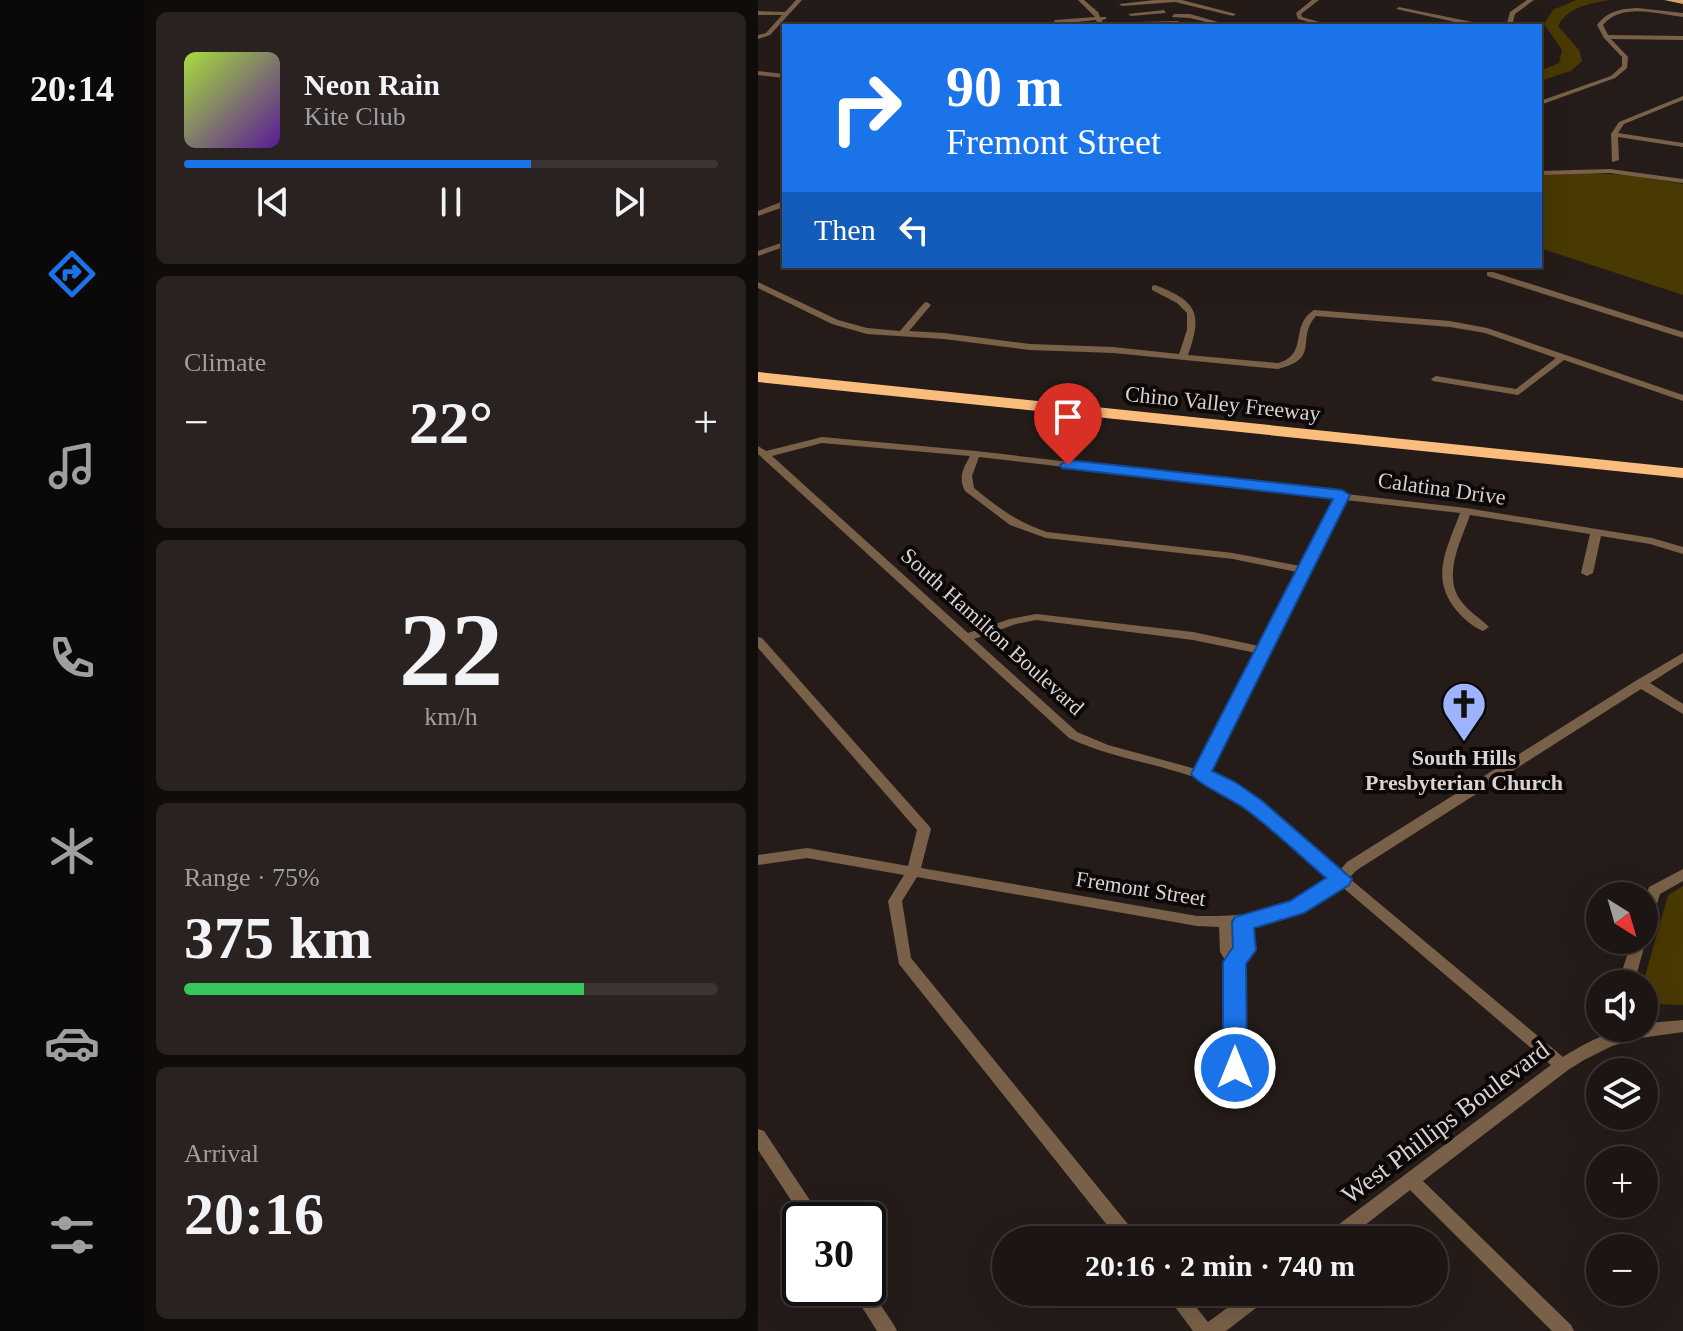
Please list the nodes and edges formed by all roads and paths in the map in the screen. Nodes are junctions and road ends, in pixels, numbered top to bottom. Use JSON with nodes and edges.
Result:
{"nodes":[{"id":1,"x":799,"y":0,"type":"edge"},
{"id":2,"x":1081,"y":0,"type":"edge"},
{"id":3,"x":1088,"y":0,"type":"edge"},
{"id":4,"x":1178,"y":0,"type":"edge"},
{"id":5,"x":1218,"y":0,"type":"edge"},
{"id":6,"x":1316,"y":0,"type":"edge"},
{"id":7,"x":1531,"y":0,"type":"edge"},
{"id":8,"x":1668,"y":0,"type":"edge"},
{"id":9,"x":1164,"y":1,"type":"edge"},
{"id":10,"x":1120,"y":2,"type":"edge"},
{"id":11,"x":1683,"y":3,"type":"edge"},
{"id":12,"x":1201,"y":6,"type":"junction"},
{"id":13,"x":1399,"y":9,"type":"dead end"},
{"id":14,"x":1164,"y":12,"type":"dead end"},
{"id":15,"x":758,"y":13,"type":"edge"},
{"id":16,"x":783,"y":13,"type":"junction"},
{"id":17,"x":1131,"y":14,"type":"junction"},
{"id":18,"x":1233,"y":14,"type":"dead end"},
{"id":19,"x":1680,"y":14,"type":"edge"},
{"id":20,"x":1101,"y":21,"type":"edge"},
{"id":21,"x":1177,"y":21,"type":"edge"},
{"id":22,"x":1054,"y":24,"type":"edge"},
{"id":23,"x":1137,"y":24,"type":"edge"},
{"id":24,"x":1148,"y":24,"type":"edge"},
{"id":25,"x":1221,"y":24,"type":"edge"},
{"id":26,"x":1322,"y":24,"type":"edge"},
{"id":27,"x":1472,"y":24,"type":"edge"},
{"id":28,"x":1509,"y":24,"type":"edge"},
{"id":29,"x":758,"y":37,"type":"edge"},
{"id":30,"x":1606,"y":37,"type":"junction"},
{"id":31,"x":1683,"y":38,"type":"edge"},
{"id":32,"x":758,"y":73,"type":"edge"},
{"id":33,"x":782,"y":76,"type":"edge"},
{"id":34,"x":1683,"y":98,"type":"edge"},
{"id":35,"x":1542,"y":102,"type":"edge"},
{"id":36,"x":1673,"y":103,"type":"junction"},
{"id":37,"x":1683,"y":106,"type":"edge"},
{"id":38,"x":1614,"y":134,"type":"junction"},
{"id":39,"x":1683,"y":145,"type":"edge"},
{"id":40,"x":1615,"y":160,"type":"dead end"},
{"id":41,"x":1542,"y":171,"type":"edge"},
{"id":42,"x":1683,"y":180,"type":"edge"},
{"id":43,"x":782,"y":205,"type":"edge"},
{"id":44,"x":760,"y":212,"type":"edge"},
{"id":45,"x":782,"y":238,"type":"edge"},
{"id":46,"x":782,"y":245,"type":"edge"},
{"id":47,"x":758,"y":247,"type":"edge"},
{"id":48,"x":758,"y":254,"type":"edge"},
{"id":49,"x":1490,"y":274,"type":"dead end"},
{"id":50,"x":761,"y":288,"type":"edge"},
{"id":51,"x":1155,"y":288,"type":"dead end"},
{"id":52,"x":927,"y":305,"type":"dead end"},
{"id":53,"x":903,"y":333,"type":"junction"},
{"id":54,"x":1683,"y":335,"type":"edge"},
{"id":55,"x":1183,"y":356,"type":"junction"},
{"id":56,"x":1561,"y":358,"type":"junction"},
{"id":57,"x":758,"y":377,"type":"edge"},
{"id":58,"x":1436,"y":379,"type":"dead end"},
{"id":59,"x":758,"y":391,"type":"edge"},
{"id":60,"x":1683,"y":398,"type":"edge"},
{"id":61,"x":761,"y":452,"type":"edge"},
{"id":62,"x":976,"y":454,"type":"junction"},
{"id":63,"x":1683,"y":473,"type":"edge"},
{"id":64,"x":1683,"y":487,"type":"edge"},
{"id":65,"x":1342,"y":495,"type":"junction"},
{"id":66,"x":1466,"y":511,"type":"junction"},
{"id":67,"x":1596,"y":532,"type":"junction"},
{"id":68,"x":1683,"y":551,"type":"edge"},
{"id":69,"x":1302,"y":570,"type":"junction"},
{"id":70,"x":1587,"y":573,"type":"dead end"},
{"id":71,"x":1483,"y":627,"type":"dead end"},
{"id":72,"x":966,"y":638,"type":"junction"},
{"id":73,"x":758,"y":641,"type":"edge"},
{"id":74,"x":1263,"y":651,"type":"junction"},
{"id":75,"x":1683,"y":657,"type":"edge"},
{"id":76,"x":1641,"y":683,"type":"junction"},
{"id":77,"x":1683,"y":710,"type":"edge"},
{"id":78,"x":1200,"y":774,"type":"junction"},
{"id":79,"x":758,"y":860,"type":"edge"},
{"id":80,"x":914,"y":870,"type":"junction"},
{"id":81,"x":1683,"y":874,"type":"edge"},
{"id":82,"x":1341,"y":879,"type":"junction"},
{"id":83,"x":1658,"y":889,"type":"edge"},
{"id":84,"x":1243,"y":922,"type":"junction"},
{"id":85,"x":1226,"y":923,"type":"junction"},
{"id":86,"x":1234,"y":962,"type":"junction"},
{"id":87,"x":1683,"y":1026,"type":"edge"},
{"id":88,"x":1658,"y":1027,"type":"edge"},
{"id":89,"x":1601,"y":1042,"type":"edge"},
{"id":90,"x":1562,"y":1065,"type":"junction"},
{"id":91,"x":1235,"y":1068,"type":"dead end"},
{"id":92,"x":758,"y":1136,"type":"edge"},
{"id":93,"x":1411,"y":1180,"type":"junction"},
{"id":94,"x":802,"y":1202,"type":"edge"},
{"id":95,"x":1119,"y":1226,"type":"edge"},
{"id":96,"x":1350,"y":1226,"type":"edge"},
{"id":97,"x":871,"y":1306,"type":"edge"},
{"id":98,"x":1184,"y":1306,"type":"edge"},
{"id":99,"x":1244,"y":1306,"type":"edge"},
{"id":100,"x":888,"y":1331,"type":"edge"},
{"id":101,"x":1204,"y":1331,"type":"edge"},
{"id":102,"x":1211,"y":1331,"type":"edge"},
{"id":103,"x":1565,"y":1331,"type":"edge"}],
"edges":[{"from":1,"to":16,"type":"street"},
{"from":2,"to":20,"type":"street"},
{"from":3,"to":20,"type":"street"},
{"from":4,"to":9,"type":"street"},
{"from":4,"to":12,"type":"street"},
{"from":5,"to":12,"type":"street"},
{"from":6,"to":26,"type":"street"},
{"from":7,"to":28,"type":"street"},
{"from":8,"to":11,"type":"main road"},
{"from":9,"to":10,"type":"street"},
{"from":9,"to":21,"type":"street"},
{"from":10,"to":17,"type":"street"},
{"from":11,"to":19,"type":"street"},
{"from":12,"to":18,"type":"street"},
{"from":13,"to":27,"type":"street"},
{"from":14,"to":17,"type":"street"},
{"from":15,"to":16,"type":"street"},
{"from":16,"to":29,"type":"street"},
{"from":17,"to":23,"type":"street"},
{"from":19,"to":30,"type":"street"},
{"from":20,"to":22,"type":"street"},
{"from":21,"to":24,"type":"street"},
{"from":21,"to":25,"type":"street"},
{"from":30,"to":31,"type":"street"},
{"from":30,"to":35,"type":"street"},
{"from":32,"to":33,"type":"street"},
{"from":34,"to":36,"type":"street"},
{"from":36,"to":37,"type":"street"},
{"from":36,"to":38,"type":"street"},
{"from":38,"to":39,"type":"street"},
{"from":38,"to":40,"type":"street"},
{"from":41,"to":42,"type":"street"},
{"from":43,"to":44,"type":"street"},
{"from":45,"to":47,"type":"street"},
{"from":46,"to":48,"type":"street"},
{"from":49,"to":54,"type":"street"},
{"from":50,"to":53,"type":"street"},
{"from":51,"to":55,"type":"street"},
{"from":52,"to":53,"type":"street"},
{"from":53,"to":55,"type":"street"},
{"from":55,"to":56,"type":"street"},
{"from":56,"to":58,"type":"street"},
{"from":56,"to":60,"type":"street"},
{"from":57,"to":63,"type":"highway","name":"Chino Valley Freeway"},
{"from":59,"to":64,"type":"highway","name":"Chino Valley Freeway"},
{"from":61,"to":62,"type":"street","name":"Calatina Drive"},
{"from":61,"to":72,"type":"street","name":"South Hamilton Boulevard"},
{"from":62,"to":65,"type":"street","name":"Calatina Drive"},
{"from":62,"to":69,"type":"street"},
{"from":65,"to":66,"type":"street","name":"Calatina Drive"},
{"from":65,"to":69,"type":"street"},
{"from":66,"to":67,"type":"street","name":"Calatina Drive"},
{"from":66,"to":71,"type":"street"},
{"from":67,"to":68,"type":"street","name":"Calatina Drive"},
{"from":67,"to":70,"type":"street"},
{"from":69,"to":74,"type":"street"},
{"from":72,"to":74,"type":"street"},
{"from":72,"to":78,"type":"street","name":"South Hamilton Boulevard"},
{"from":73,"to":80,"type":"street"},
{"from":74,"to":78,"type":"street"},
{"from":75,"to":76,"type":"street","name":"Fremont Street"},
{"from":76,"to":77,"type":"street"},
{"from":76,"to":82,"type":"street","name":"Fremont Street"},
{"from":78,"to":82,"type":"street","name":"South Hamilton Boulevard"},
{"from":79,"to":80,"type":"street","name":"Fremont Street"},
{"from":80,"to":85,"type":"street","name":"Fremont Street"},
{"from":80,"to":95,"type":"street"},
{"from":81,"to":83,"type":"street"},
{"from":82,"to":84,"type":"street","name":"Fremont Street"},
{"from":82,"to":90,"type":"street","name":"South Hamilton Boulevard"},
{"from":84,"to":85,"type":"street","name":"Fremont Street"},
{"from":84,"to":86,"type":"street"},
{"from":85,"to":86,"type":"street"},
{"from":86,"to":91,"type":"street"},
{"from":87,"to":88,"type":"street","name":"West Phillips Boulevard"},
{"from":89,"to":90,"type":"street","name":"West Phillips Boulevard"},
{"from":90,"to":93,"type":"street","name":"West Phillips Boulevard"},
{"from":92,"to":94,"type":"street"},
{"from":93,"to":96,"type":"street","name":"West Phillips Boulevard"},
{"from":93,"to":103,"type":"street"},
{"from":97,"to":100,"type":"street"},
{"from":98,"to":101,"type":"street"},
{"from":99,"to":102,"type":"street"}]}
